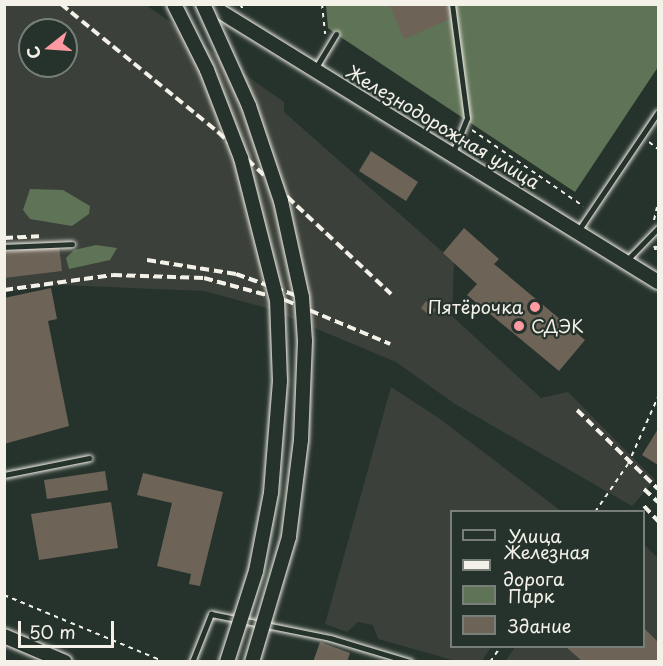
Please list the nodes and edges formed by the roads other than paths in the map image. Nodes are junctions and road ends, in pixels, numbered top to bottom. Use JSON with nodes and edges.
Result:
{"nodes":[{"id":1,"x":174,"y":4,"type":"edge"},
{"id":2,"x":205,"y":4,"type":"edge"},
{"id":3,"x":452,"y":4,"type":"edge"},
{"id":4,"x":336,"y":34,"type":"dead end"},
{"id":5,"x":314,"y":70,"type":"junction"},
{"id":6,"x":658,"y":112,"type":"edge"},
{"id":7,"x":453,"y":153,"type":"junction"},
{"id":8,"x":658,"y":228,"type":"edge"},
{"id":9,"x":578,"y":231,"type":"junction"},
{"id":10,"x":72,"y":244,"type":"dead end"},
{"id":11,"x":4,"y":247,"type":"edge"},
{"id":12,"x":626,"y":261,"type":"junction"},
{"id":13,"x":658,"y":282,"type":"edge"},
{"id":14,"x":89,"y":458,"type":"dead end"},
{"id":15,"x":4,"y":475,"type":"edge"},
{"id":16,"x":4,"y":636,"type":"edge"},
{"id":17,"x":65,"y":662,"type":"edge"},
{"id":18,"x":192,"y":662,"type":"edge"},
{"id":19,"x":227,"y":662,"type":"edge"},
{"id":20,"x":252,"y":662,"type":"edge"},
{"id":21,"x":410,"y":662,"type":"edge"}],
"edges":[{"from":1,"to":19,"type":"main road","bridge":true},
{"from":2,"to":5,"type":"main road","name":"Железнодорожная улица"},
{"from":2,"to":20,"type":"main road","bridge":true},
{"from":3,"to":7,"type":"lane"},
{"from":4,"to":5,"type":"lane"},
{"from":5,"to":7,"type":"main road","name":"Железнодорожная улица"},
{"from":6,"to":9,"type":"lane"},
{"from":7,"to":9,"type":"main road","name":"Железнодорожная улица"},
{"from":8,"to":12,"type":"lane"},
{"from":9,"to":12,"type":"main road","name":"Железнодорожная улица"},
{"from":10,"to":11,"type":"lane"},
{"from":12,"to":13,"type":"main road","name":"Железнодорожная улица"},
{"from":14,"to":15,"type":"lane"},
{"from":16,"to":17,"type":"main road"},
{"from":18,"to":21,"type":"lane"}]}
